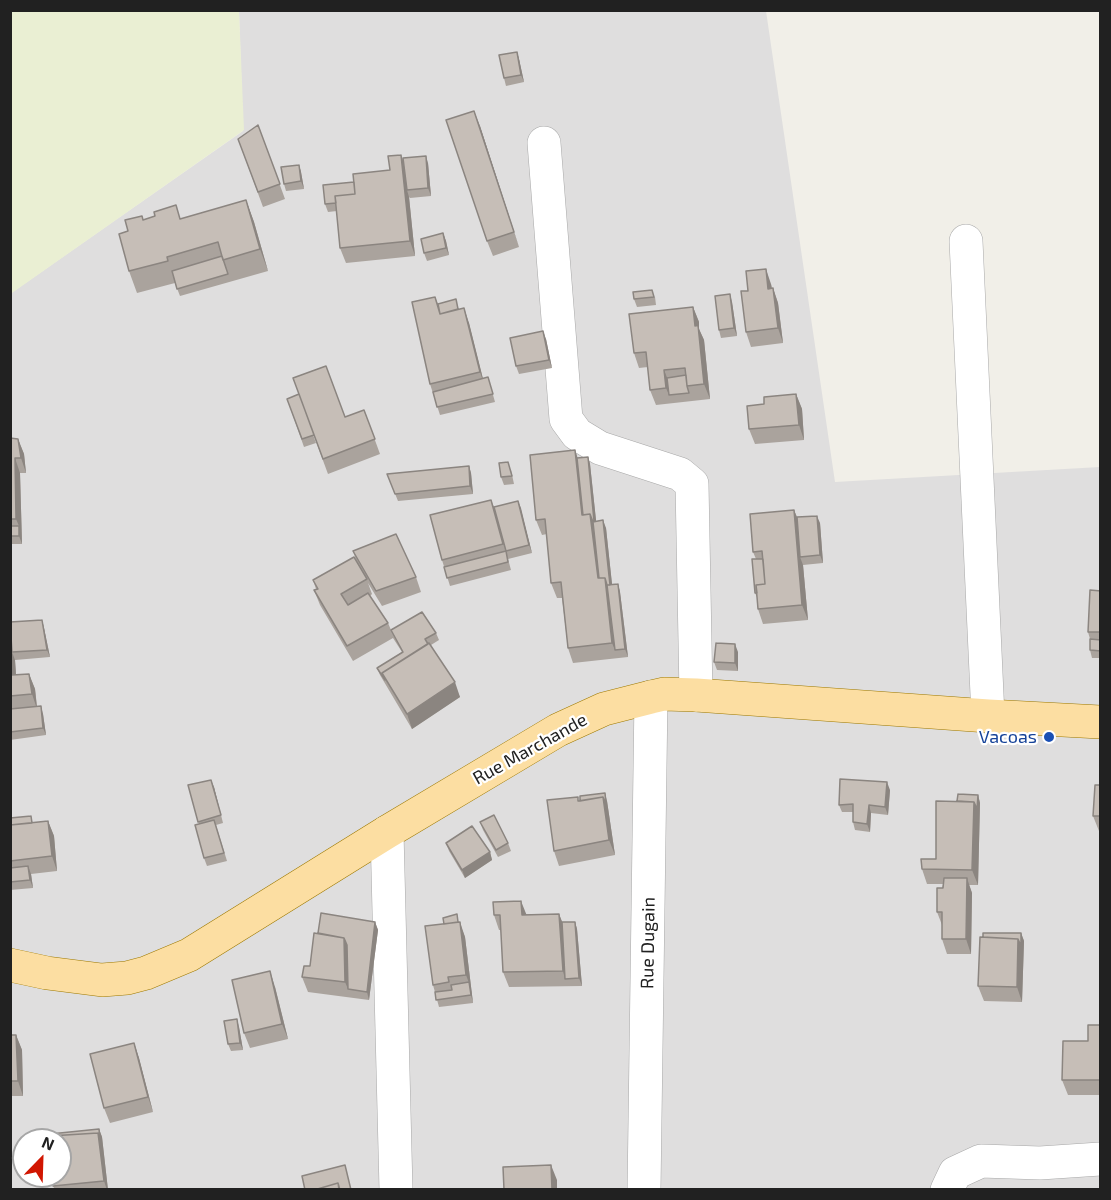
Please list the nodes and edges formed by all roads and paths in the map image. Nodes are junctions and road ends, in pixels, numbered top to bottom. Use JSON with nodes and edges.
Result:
{"nodes":[{"id":1,"x":544,"y":143,"type":"dead end"},
{"id":2,"x":966,"y":241,"type":"dead end"},
{"id":3,"x":696,"y":695,"type":"junction"},
{"id":4,"x":651,"y":697,"type":"junction"},
{"id":5,"x":987,"y":716,"type":"junction"},
{"id":6,"x":1101,"y":722,"type":"edge"},
{"id":7,"x":387,"y":832,"type":"junction"},
{"id":8,"x":10,"y":965,"type":"edge"},
{"id":9,"x":1101,"y":1159,"type":"edge"},
{"id":10,"x":396,"y":1190,"type":"edge"},
{"id":11,"x":644,"y":1190,"type":"edge"},
{"id":12,"x":947,"y":1190,"type":"edge"}],
"edges":[{"from":1,"to":3,"type":"street"},
{"from":2,"to":5,"type":"street"},
{"from":3,"to":4,"type":"main road","name":"Rue Marchande"},
{"from":3,"to":5,"type":"main road","name":"Rue Marchande"},
{"from":4,"to":7,"type":"main road","name":"Rue Marchande"},
{"from":4,"to":11,"type":"street","name":"Rue Dugain"},
{"from":5,"to":6,"type":"main road","name":"Rue Marchande"},
{"from":7,"to":8,"type":"main road","name":"Rue Marchande"},
{"from":7,"to":10,"type":"street"},
{"from":9,"to":12,"type":"street"}]}
